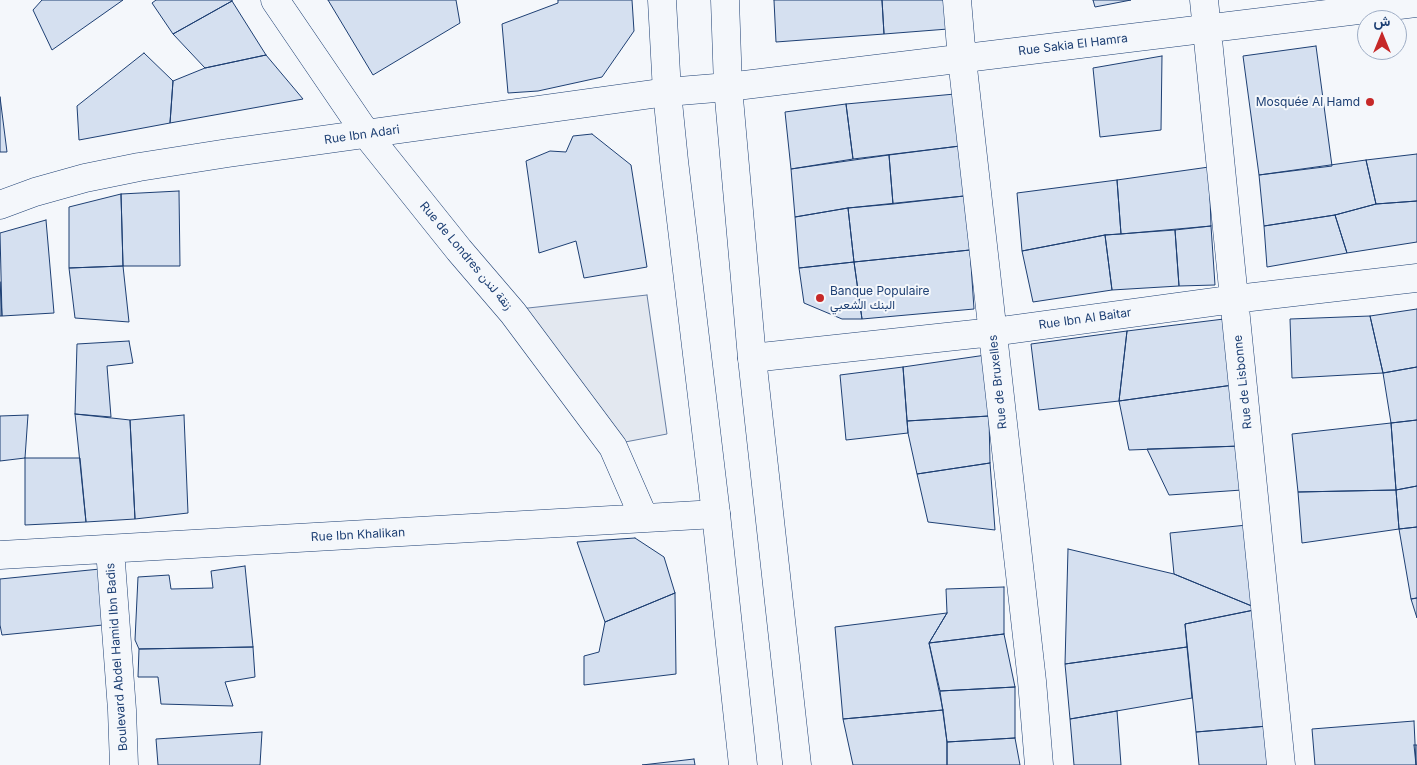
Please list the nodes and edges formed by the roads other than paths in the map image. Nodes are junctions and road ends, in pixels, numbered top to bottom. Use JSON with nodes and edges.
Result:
{"nodes":[{"id":1,"x":275,"y":0,"type":"edge"},
{"id":2,"x":662,"y":0,"type":"edge"},
{"id":3,"x":725,"y":0,"type":"edge"},
{"id":4,"x":957,"y":0,"type":"edge"},
{"id":5,"x":1204,"y":0,"type":"edge"},
{"id":6,"x":1417,"y":3,"type":"edge"},
{"id":7,"x":1207,"y":28,"type":"junction"},
{"id":8,"x":962,"y":59,"type":"junction"},
{"id":9,"x":728,"y":87,"type":"junction"},
{"id":10,"x":667,"y":92,"type":"junction"},
{"id":11,"x":367,"y":135,"type":"junction"},
{"id":12,"x":0,"y":205,"type":"edge"},
{"id":13,"x":1417,"y":278,"type":"edge"},
{"id":14,"x":1235,"y":299,"type":"junction"},
{"id":15,"x":992,"y":332,"type":"junction"},
{"id":16,"x":752,"y":358,"type":"junction"},
{"id":17,"x":716,"y":514,"type":"junction"},
{"id":18,"x":644,"y":518,"type":"junction"},
{"id":19,"x":110,"y":549,"type":"junction"},
{"id":20,"x":0,"y":555,"type":"edge"},
{"id":21,"x":124,"y":765,"type":"edge"},
{"id":22,"x":743,"y":765,"type":"edge"},
{"id":23,"x":797,"y":765,"type":"edge"},
{"id":24,"x":1039,"y":765,"type":"edge"},
{"id":25,"x":1281,"y":765,"type":"edge"}],
"edges":[{"from":1,"to":11,"type":"street","name":"Rue de Londres زنقة لندن"},
{"from":2,"to":10,"type":"street"},
{"from":3,"to":9,"type":"street"},
{"from":4,"to":8,"type":"street","name":"Rue de Bruxelles"},
{"from":5,"to":7,"type":"street","name":"Rue de Lisbonne"},
{"from":6,"to":7,"type":"street","name":"Rue Sakia El Hamra"},
{"from":7,"to":8,"type":"street","name":"Rue Sakia El Hamra"},
{"from":7,"to":14,"type":"street","name":"Rue de Lisbonne"},
{"from":8,"to":9,"type":"street","name":"Rue Sakia El Hamra"},
{"from":8,"to":15,"type":"street","name":"Rue de Bruxelles"},
{"from":9,"to":10,"type":"street","name":"Rue Ibn Adari"},
{"from":9,"to":16,"type":"street"},
{"from":10,"to":11,"type":"street","name":"Rue Ibn Adari"},
{"from":10,"to":17,"type":"street"},
{"from":11,"to":12,"type":"street","name":"Rue Ibn Adari"},
{"from":11,"to":18,"type":"street","name":"Rue de Londres زنقة لندن"},
{"from":13,"to":14,"type":"street","name":"Rue Ibn Al Baitar"},
{"from":14,"to":15,"type":"street","name":"Rue Ibn Al Baitar"},
{"from":14,"to":25,"type":"street","name":"Rue de Lisbonne"},
{"from":15,"to":16,"type":"street","name":"Rue Ibn Al Baitar"},
{"from":15,"to":24,"type":"street","name":"Rue de Bruxelles"},
{"from":16,"to":23,"type":"street"},
{"from":17,"to":18,"type":"street","name":"Rue Ibn Khalikan"},
{"from":17,"to":22,"type":"street"},
{"from":18,"to":19,"type":"street","name":"Rue Ibn Khalikan"},
{"from":19,"to":20,"type":"street","name":"Rue Ibn Khalikan"},
{"from":19,"to":21,"type":"street","name":"Boulevard Abdel Hamid Ibn Badis"}]}
